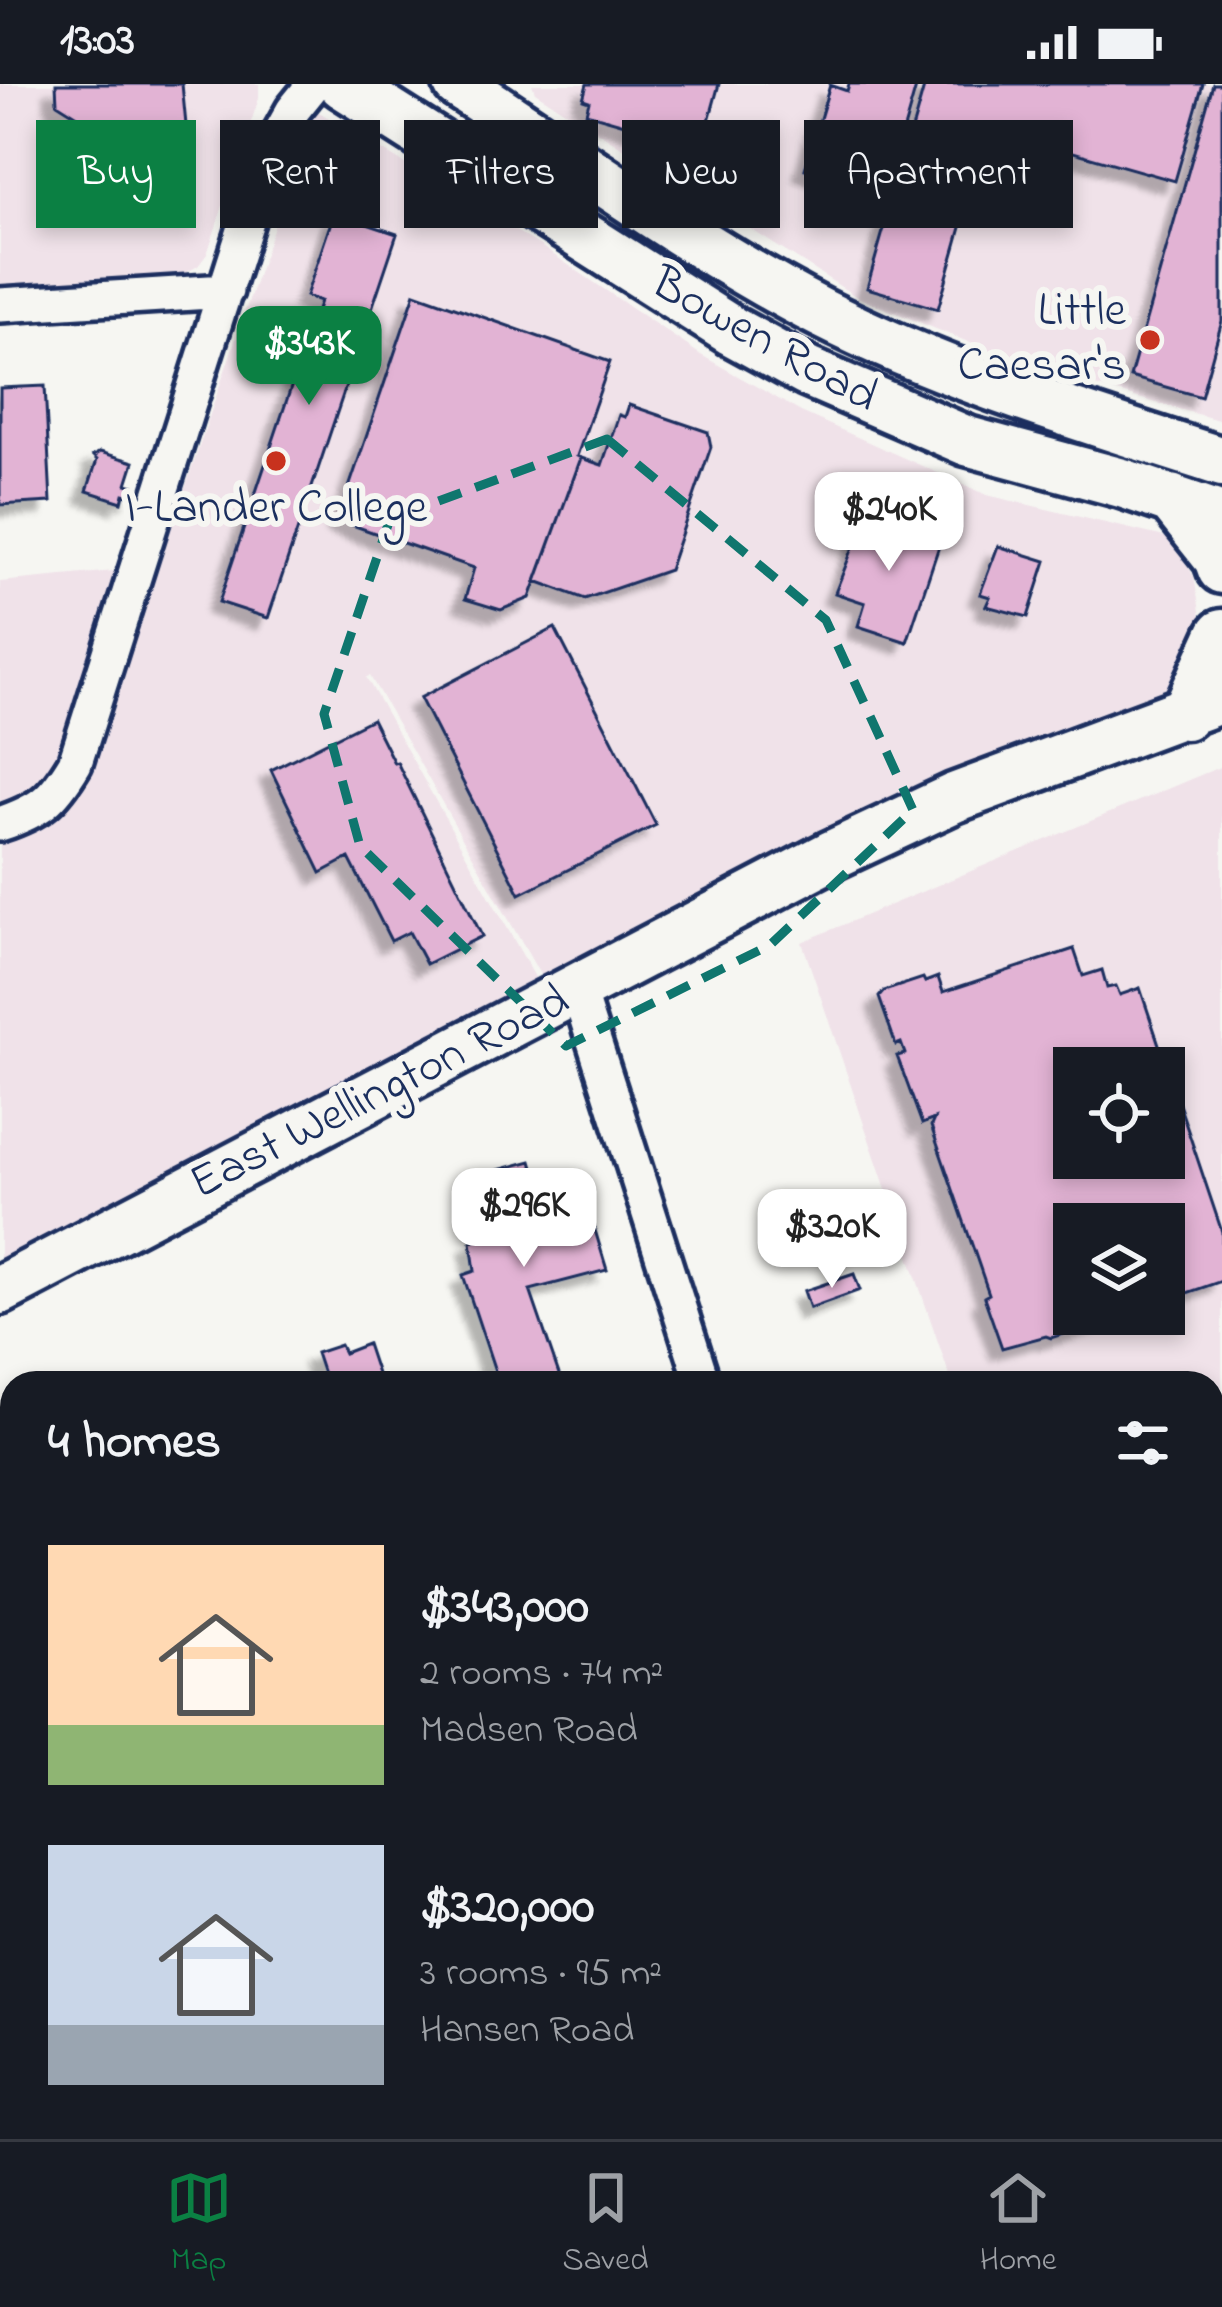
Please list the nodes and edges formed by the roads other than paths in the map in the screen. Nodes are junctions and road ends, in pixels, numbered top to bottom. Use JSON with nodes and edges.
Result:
{"nodes":[{"id":1,"x":314,"y":84,"type":"edge"},
{"id":2,"x":343,"y":84,"type":"edge"},
{"id":3,"x":404,"y":84,"type":"edge"},
{"id":4,"x":481,"y":92,"type":"edge"},
{"id":5,"x":603,"y":178,"type":"junction"},
{"id":6,"x":226,"y":291,"type":"junction"},
{"id":7,"x":0,"y":304,"type":"edge"},
{"id":8,"x":1222,"y":461,"type":"edge"},
{"id":9,"x":1171,"y":499,"type":"junction"},
{"id":10,"x":1222,"y":517,"type":"edge"},
{"id":11,"x":1222,"y":569,"type":"edge"},
{"id":12,"x":1222,"y":634,"type":"edge"},
{"id":13,"x":1203,"y":706,"type":"edge"},
{"id":14,"x":0,"y":824,"type":"edge"},
{"id":15,"x":578,"y":991,"type":"junction"},
{"id":16,"x":0,"y":1289,"type":"edge"},
{"id":17,"x":699,"y":1371,"type":"edge"}],
"edges":[{"from":1,"to":6,"type":"street"},
{"from":2,"to":9,"type":"main road","name":"Bowen Road"},
{"from":3,"to":5,"type":"main road"},
{"from":4,"to":5,"type":"main road","name":"Bowen Road"},
{"from":5,"to":8,"type":"main road","name":"Bowen Road"},
{"from":6,"to":7,"type":"street"},
{"from":6,"to":14,"type":"street"},
{"from":9,"to":10,"type":"main road","name":"Bowen Road"},
{"from":9,"to":11,"type":"main road"},
{"from":12,"to":13,"type":"main road"},
{"from":13,"to":15,"type":"main road","name":"East Wellington Road"},
{"from":15,"to":16,"type":"main road","name":"East Wellington Road"},
{"from":15,"to":17,"type":"street"}]}
